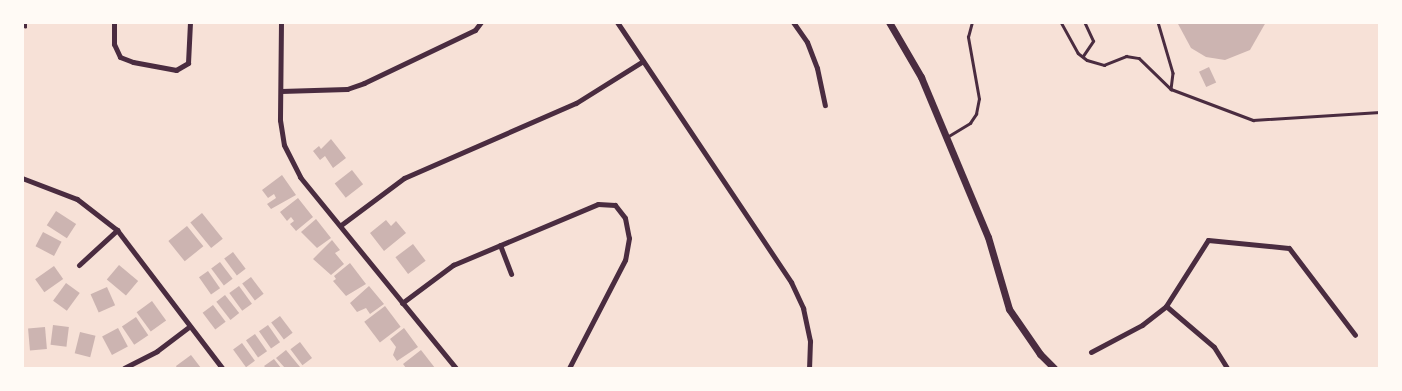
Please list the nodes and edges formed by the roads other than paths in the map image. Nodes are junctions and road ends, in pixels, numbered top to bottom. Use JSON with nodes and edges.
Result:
{"nodes":[{"id":1,"x":25,"y":22,"type":"edge"},
{"id":2,"x":114,"y":22,"type":"edge"},
{"id":3,"x":190,"y":22,"type":"edge"},
{"id":4,"x":281,"y":22,"type":"edge"},
{"id":5,"x":481,"y":22,"type":"edge"},
{"id":6,"x":617,"y":22,"type":"edge"},
{"id":7,"x":793,"y":22,"type":"edge"},
{"id":8,"x":888,"y":22,"type":"edge"},
{"id":9,"x":972,"y":22,"type":"edge"},
{"id":10,"x":1061,"y":22,"type":"edge"},
{"id":11,"x":1084,"y":22,"type":"edge"},
{"id":12,"x":1158,"y":22,"type":"edge"},
{"id":13,"x":25,"y":27,"type":"dead end"},
{"id":14,"x":1082,"y":56,"type":"junction"},
{"id":15,"x":643,"y":61,"type":"junction"},
{"id":16,"x":1172,"y":89,"type":"junction"},
{"id":17,"x":281,"y":91,"type":"junction"},
{"id":18,"x":825,"y":105,"type":"dead end"},
{"id":19,"x":1380,"y":112,"type":"edge"},
{"id":20,"x":946,"y":138,"type":"junction"},
{"id":21,"x":22,"y":178,"type":"edge"},
{"id":22,"x":341,"y":225,"type":"junction"},
{"id":23,"x":117,"y":230,"type":"junction"},
{"id":24,"x":500,"y":245,"type":"junction"},
{"id":25,"x":79,"y":265,"type":"dead end"},
{"id":26,"x":511,"y":274,"type":"dead end"},
{"id":27,"x":402,"y":303,"type":"junction"},
{"id":28,"x":1166,"y":306,"type":"junction"},
{"id":29,"x":190,"y":326,"type":"junction"},
{"id":30,"x":1355,"y":335,"type":"dead end"},
{"id":31,"x":1091,"y":352,"type":"dead end"},
{"id":32,"x":124,"y":368,"type":"edge"},
{"id":33,"x":222,"y":368,"type":"edge"},
{"id":34,"x":456,"y":368,"type":"edge"},
{"id":35,"x":569,"y":368,"type":"edge"},
{"id":36,"x":809,"y":368,"type":"edge"},
{"id":37,"x":1054,"y":368,"type":"edge"},
{"id":38,"x":1227,"y":368,"type":"edge"}],
"edges":[{"from":1,"to":13,"type":"lane"},
{"from":2,"to":3,"type":"street"},
{"from":4,"to":17,"type":"street"},
{"from":5,"to":17,"type":"street"},
{"from":6,"to":15,"type":"street"},
{"from":7,"to":18,"type":"street"},
{"from":8,"to":20,"type":"street"},
{"from":9,"to":20,"type":"lane"},
{"from":10,"to":14,"type":"lane"},
{"from":11,"to":14,"type":"lane"},
{"from":12,"to":16,"type":"lane"},
{"from":14,"to":16,"type":"lane"},
{"from":15,"to":22,"type":"street"},
{"from":15,"to":36,"type":"street"},
{"from":16,"to":19,"type":"lane"},
{"from":17,"to":22,"type":"street"},
{"from":20,"to":37,"type":"street"},
{"from":21,"to":23,"type":"street"},
{"from":22,"to":27,"type":"street"},
{"from":23,"to":25,"type":"street"},
{"from":23,"to":29,"type":"street"},
{"from":24,"to":26,"type":"street"},
{"from":24,"to":27,"type":"street"},
{"from":24,"to":35,"type":"street"},
{"from":27,"to":34,"type":"street"},
{"from":28,"to":30,"type":"street"},
{"from":28,"to":31,"type":"street"},
{"from":28,"to":38,"type":"street"},
{"from":29,"to":32,"type":"street"},
{"from":29,"to":33,"type":"street"}]}
